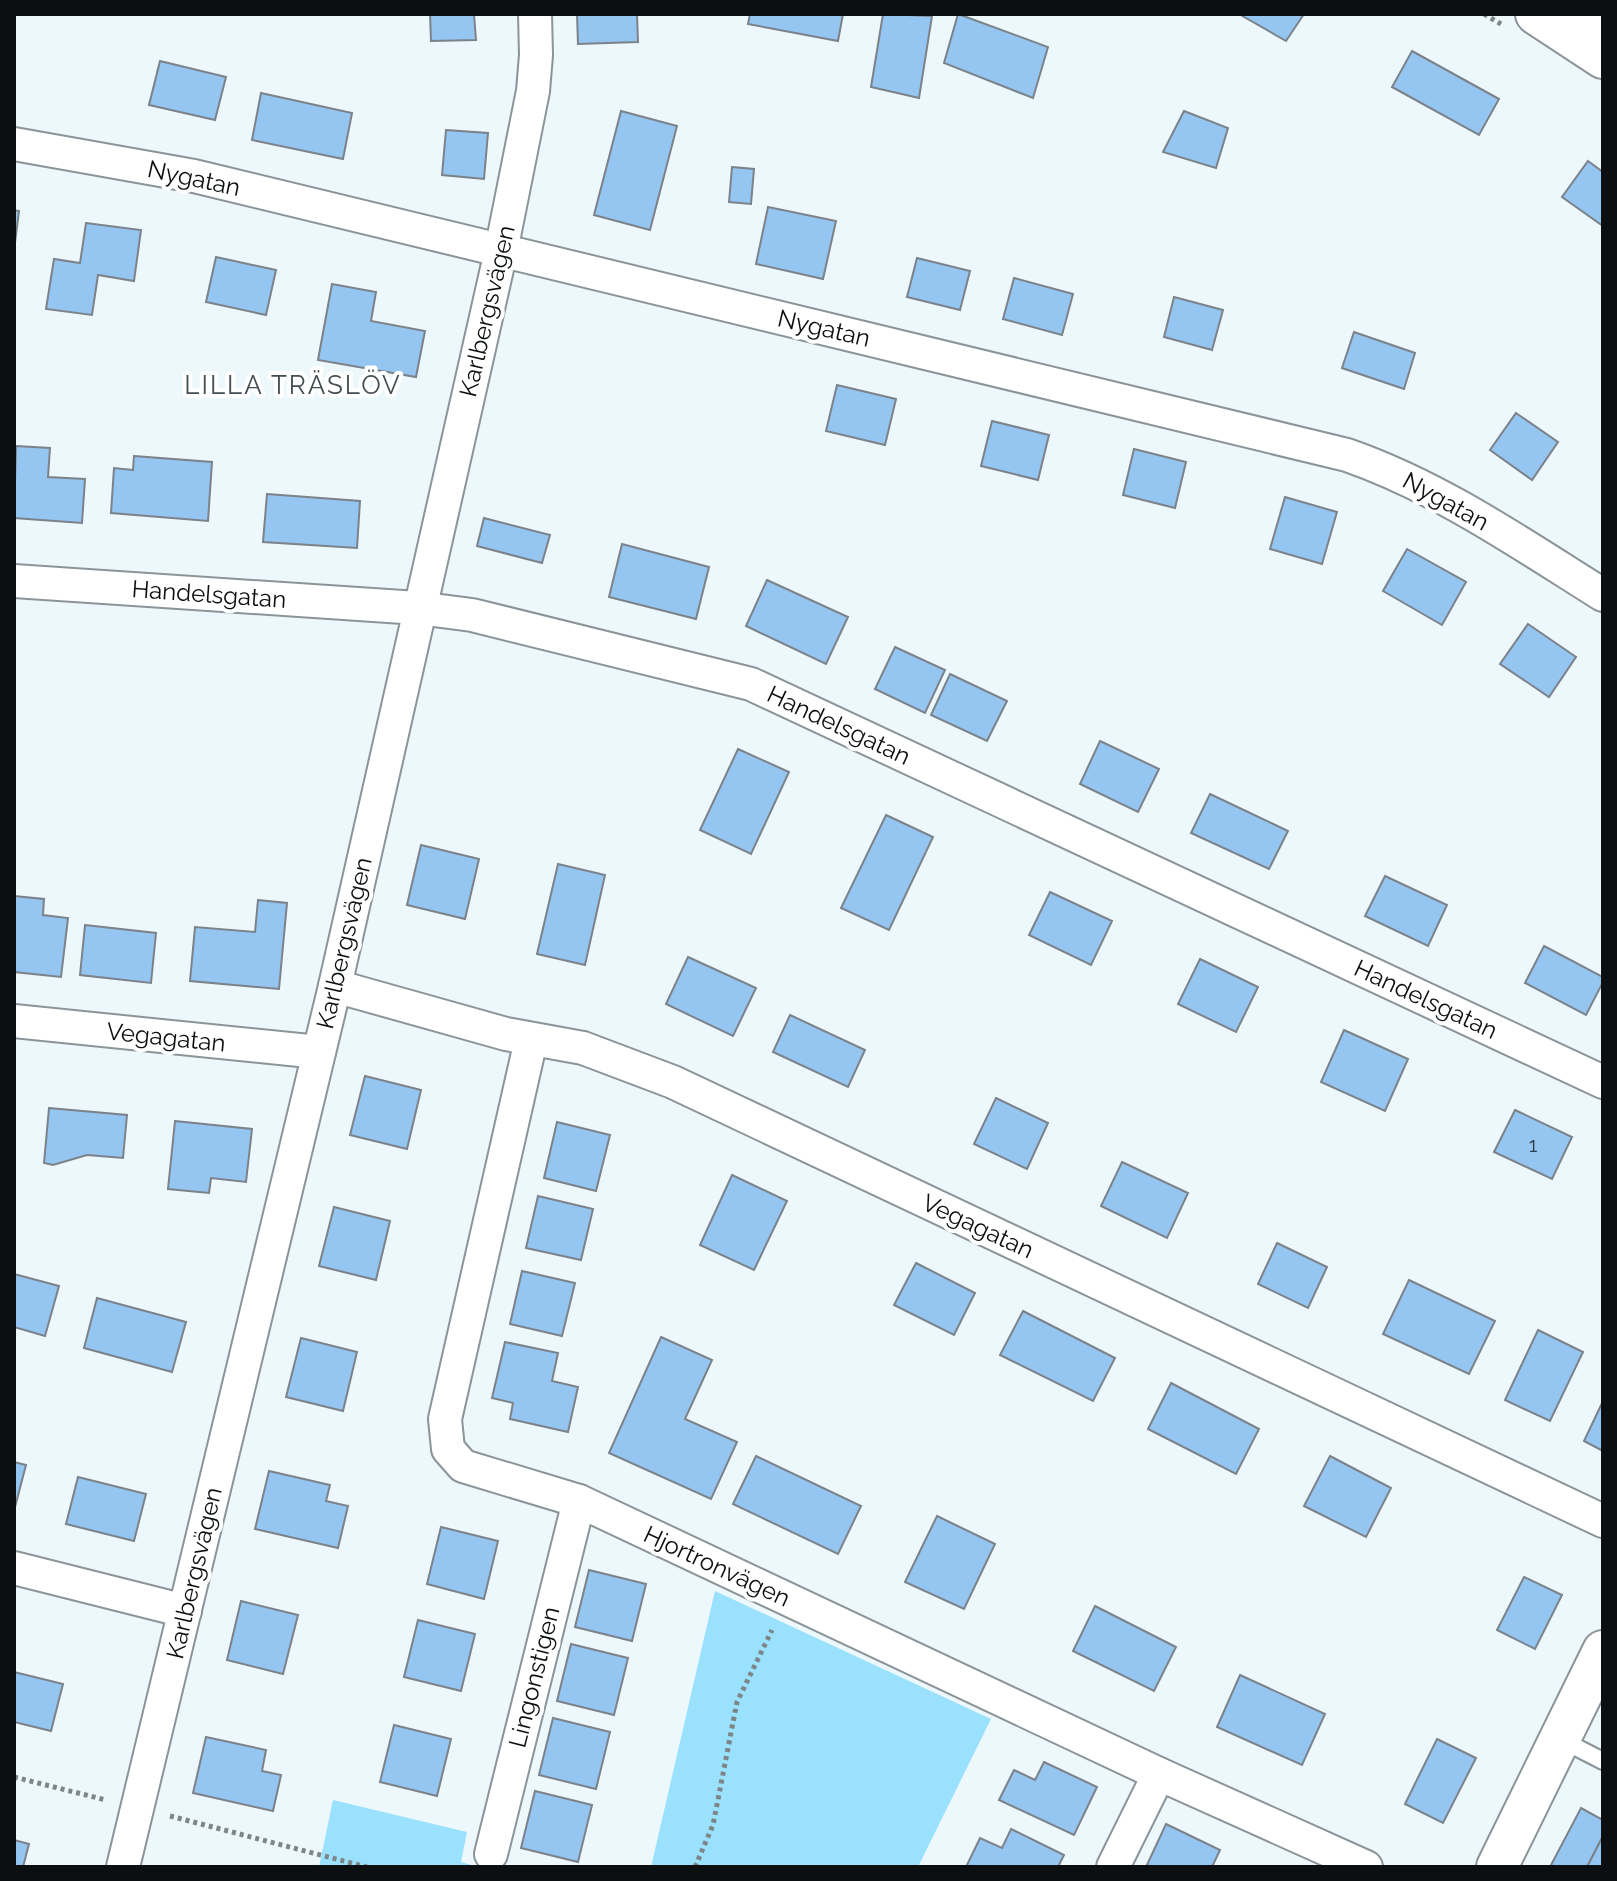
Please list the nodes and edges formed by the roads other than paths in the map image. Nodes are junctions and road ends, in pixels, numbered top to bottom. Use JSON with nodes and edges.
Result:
{"nodes":[{"id":1,"x":535,"y":14,"type":"edge"},
{"id":2,"x":1536,"y":14,"type":"edge"},
{"id":3,"x":1591,"y":14,"type":"edge"},
{"id":4,"x":1603,"y":22,"type":"edge"},
{"id":5,"x":1603,"y":58,"type":"edge"},
{"id":6,"x":14,"y":144,"type":"edge"},
{"id":7,"x":501,"y":251,"type":"junction"},
{"id":8,"x":14,"y":581,"type":"edge"},
{"id":9,"x":1603,"y":595,"type":"edge"},
{"id":10,"x":418,"y":608,"type":"junction"},
{"id":11,"x":335,"y":986,"type":"junction"},
{"id":12,"x":14,"y":1021,"type":"edge"},
{"id":13,"x":531,"y":1040,"type":"junction"},
{"id":14,"x":319,"y":1052,"type":"junction"},
{"id":15,"x":1603,"y":1082,"type":"edge"},
{"id":16,"x":579,"y":1501,"type":"junction"},
{"id":17,"x":1603,"y":1521,"type":"edge"},
{"id":18,"x":14,"y":1568,"type":"edge"},
{"id":19,"x":185,"y":1611,"type":"junction"},
{"id":20,"x":1603,"y":1651,"type":"edge"},
{"id":21,"x":1560,"y":1739,"type":"junction"},
{"id":22,"x":1603,"y":1761,"type":"edge"},
{"id":23,"x":1159,"y":1774,"type":"junction"},
{"id":24,"x":491,"y":1854,"type":"dead end"},
{"id":25,"x":123,"y":1867,"type":"edge"},
{"id":26,"x":1113,"y":1867,"type":"edge"},
{"id":27,"x":1366,"y":1867,"type":"edge"},
{"id":28,"x":1497,"y":1867,"type":"edge"}],
"edges":[{"from":1,"to":7,"type":"street","name":"Karlbergsvägen"},
{"from":2,"to":5,"type":"street"},
{"from":3,"to":4,"type":"street"},
{"from":6,"to":7,"type":"street","name":"Nygatan"},
{"from":7,"to":9,"type":"street","name":"Nygatan"},
{"from":7,"to":10,"type":"street","name":"Karlbergsvägen"},
{"from":8,"to":10,"type":"street","name":"Handelsgatan"},
{"from":10,"to":11,"type":"street","name":"Karlbergsvägen"},
{"from":10,"to":15,"type":"street","name":"Handelsgatan"},
{"from":11,"to":13,"type":"street","name":"Vegagatan"},
{"from":11,"to":14,"type":"street","name":"Karlbergsvägen"},
{"from":12,"to":14,"type":"street","name":"Vegagatan"},
{"from":13,"to":16,"type":"street","name":"Hjortronvägen"},
{"from":13,"to":17,"type":"street","name":"Vegagatan"},
{"from":14,"to":19,"type":"street","name":"Karlbergsvägen"},
{"from":16,"to":23,"type":"street","name":"Hjortronvägen"},
{"from":16,"to":24,"type":"street","name":"Lingonstigen"},
{"from":18,"to":19,"type":"street"},
{"from":19,"to":25,"type":"street","name":"Karlbergsvägen"},
{"from":20,"to":21,"type":"street"},
{"from":21,"to":22,"type":"lane"},
{"from":21,"to":28,"type":"street"},
{"from":23,"to":26,"type":"street"},
{"from":23,"to":27,"type":"street","name":"Hjortronvägen"}]}
